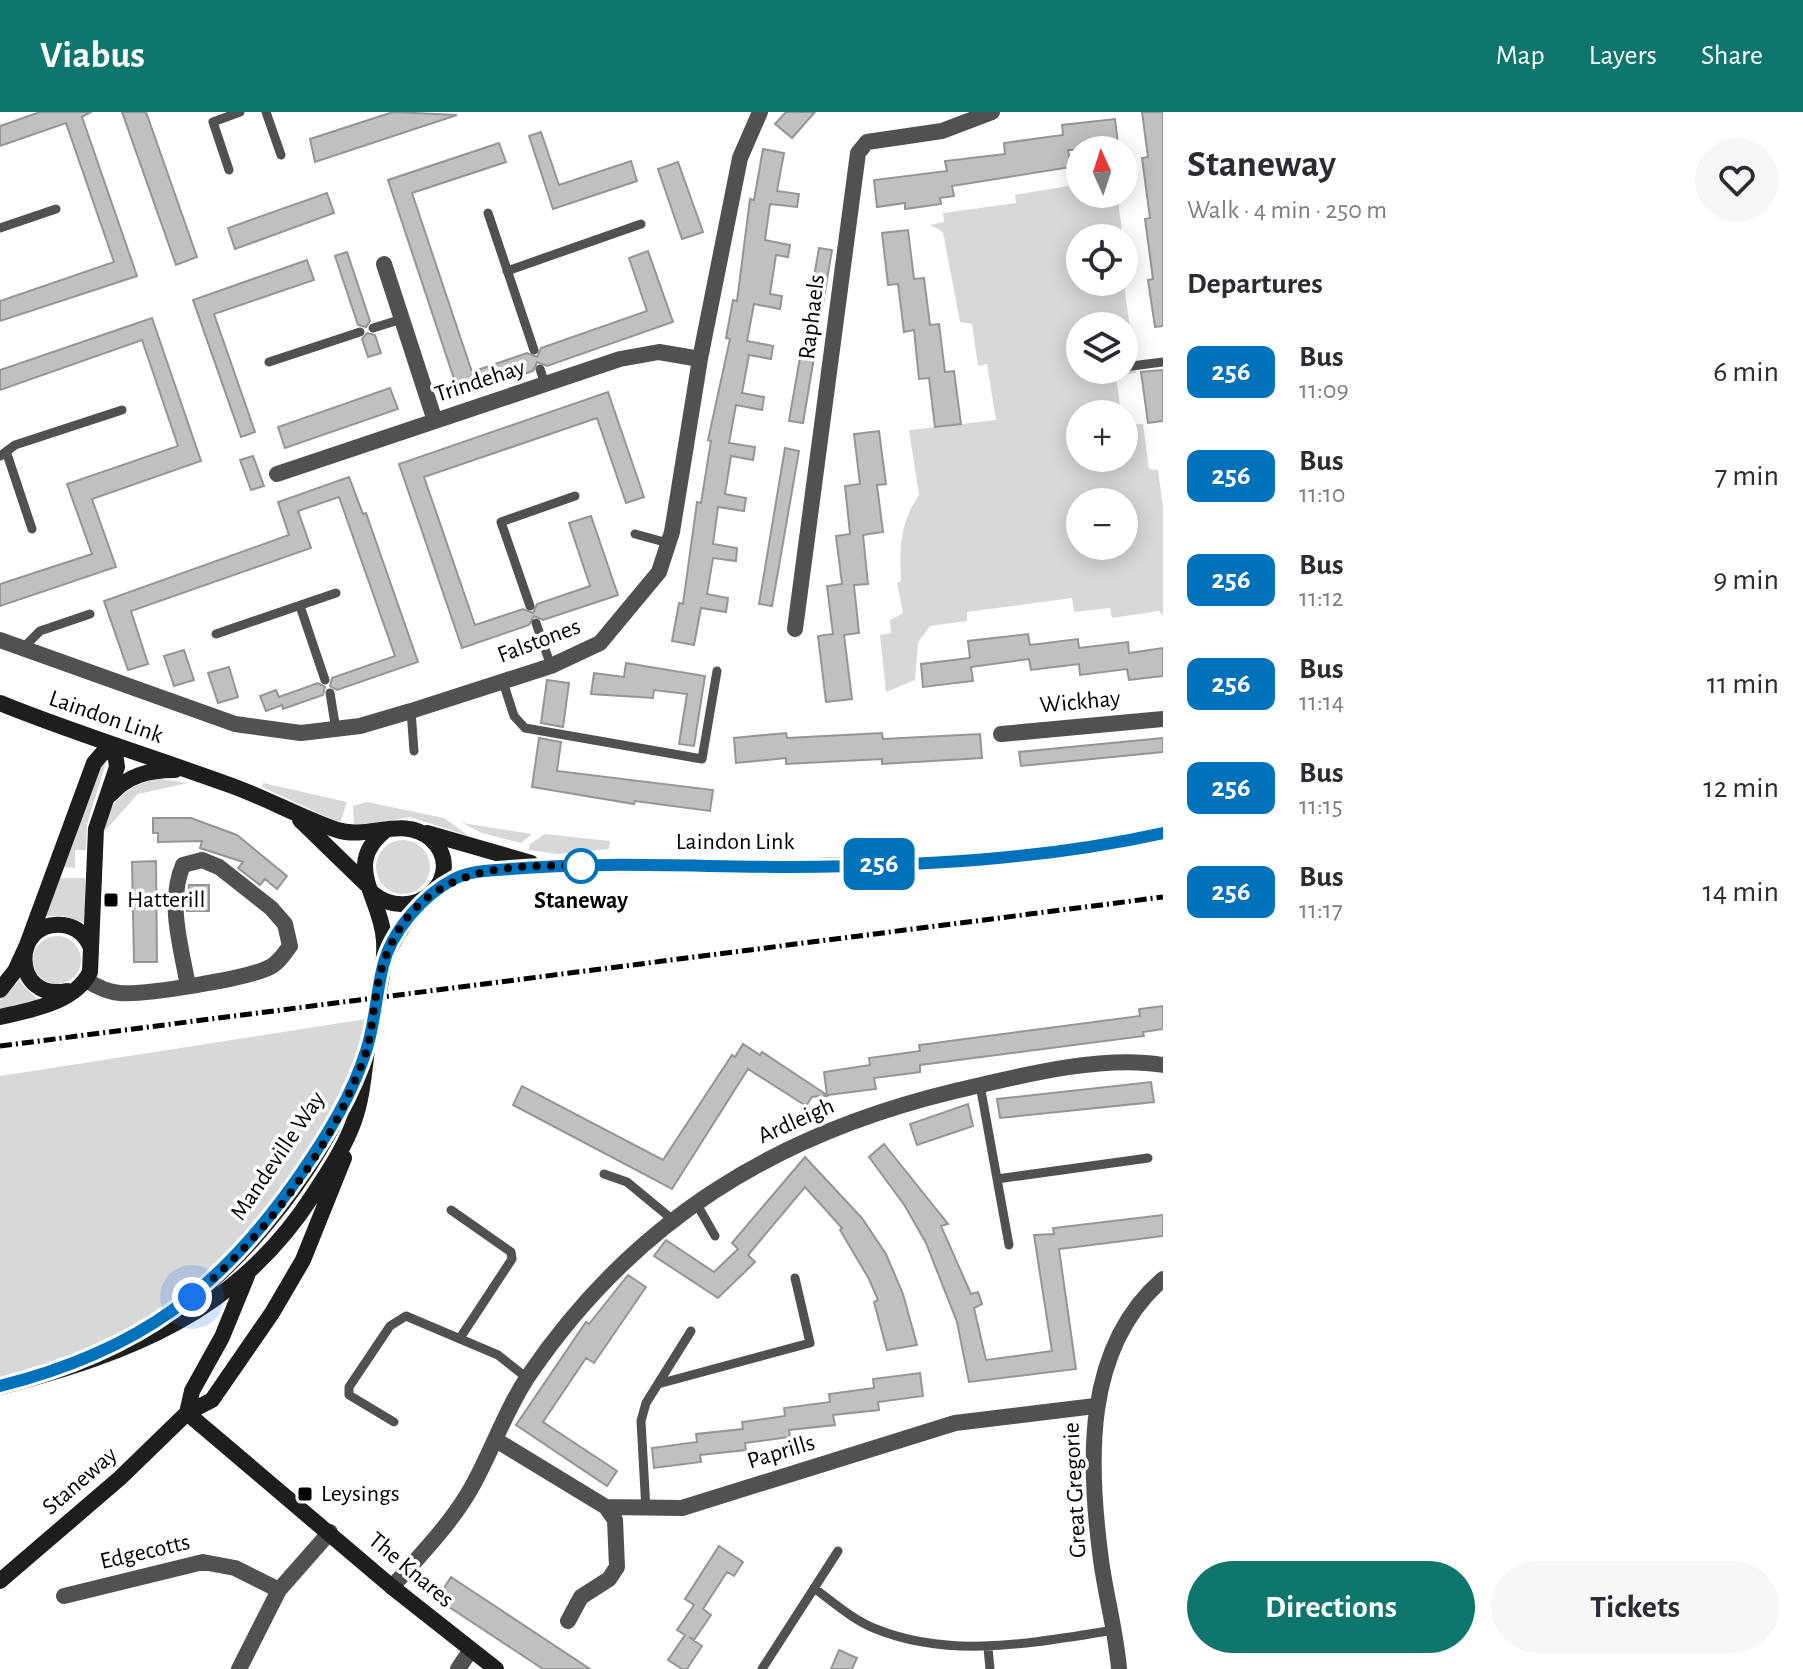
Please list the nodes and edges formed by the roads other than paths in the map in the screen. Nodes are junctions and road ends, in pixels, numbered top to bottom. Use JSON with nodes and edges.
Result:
{"nodes":[{"id":1,"x":240,"y":112,"type":"edge"},
{"id":2,"x":266,"y":112,"type":"edge"},
{"id":3,"x":760,"y":112,"type":"edge"},
{"id":4,"x":992,"y":112,"type":"edge"},
{"id":5,"x":281,"y":155,"type":"dead end"},
{"id":6,"x":229,"y":170,"type":"dead end"},
{"id":7,"x":56,"y":209,"type":"dead end"},
{"id":8,"x":488,"y":213,"type":"dead end"},
{"id":9,"x":641,"y":224,"type":"dead end"},
{"id":10,"x":0,"y":228,"type":"edge"},
{"id":11,"x":384,"y":264,"type":"dead end"},
{"id":12,"x":507,"y":271,"type":"junction"},
{"id":13,"x":402,"y":319,"type":"junction"},
{"id":14,"x":373,"y":328,"type":"dead end"},
{"id":15,"x":360,"y":332,"type":"dead end"},
{"id":16,"x":534,"y":350,"type":"dead end"},
{"id":17,"x":700,"y":359,"type":"junction"},
{"id":18,"x":269,"y":362,"type":"dead end"},
{"id":19,"x":1163,"y":362,"type":"edge"},
{"id":20,"x":1138,"y":365,"type":"edge"},
{"id":21,"x":122,"y":410,"type":"dead end"},
{"id":22,"x":435,"y":421,"type":"junction"},
{"id":23,"x":4,"y":455,"type":"edge"},
{"id":24,"x":277,"y":474,"type":"dead end"},
{"id":25,"x":575,"y":496,"type":"dead end"},
{"id":26,"x":32,"y":529,"type":"dead end"},
{"id":27,"x":635,"y":534,"type":"dead end"},
{"id":28,"x":668,"y":543,"type":"junction"},
{"id":29,"x":336,"y":593,"type":"dead end"},
{"id":30,"x":300,"y":606,"type":"junction"},
{"id":31,"x":530,"y":606,"type":"dead end"},
{"id":32,"x":90,"y":614,"type":"dead end"},
{"id":33,"x":536,"y":623,"type":"dead end"},
{"id":34,"x":795,"y":629,"type":"dead end"},
{"id":35,"x":216,"y":634,"type":"dead end"},
{"id":36,"x":0,"y":640,"type":"edge"},
{"id":37,"x":22,"y":649,"type":"junction"},
{"id":38,"x":551,"y":666,"type":"junction"},
{"id":39,"x":717,"y":671,"type":"dead end"},
{"id":40,"x":325,"y":680,"type":"dead end"},
{"id":41,"x":503,"y":682,"type":"junction"},
{"id":42,"x":330,"y":693,"type":"dead end"},
{"id":43,"x":0,"y":703,"type":"edge"},
{"id":44,"x":411,"y":711,"type":"junction"},
{"id":45,"x":1163,"y":719,"type":"edge"},
{"id":46,"x":336,"y":730,"type":"junction"},
{"id":47,"x":69,"y":731,"type":"junction"},
{"id":48,"x":1001,"y":734,"type":"dead end"},
{"id":49,"x":114,"y":746,"type":"junction"},
{"id":50,"x":414,"y":751,"type":"dead end"},
{"id":51,"x":192,"y":772,"type":"junction"},
{"id":52,"x":88,"y":776,"type":"junction"},
{"id":53,"x":286,"y":809,"type":"junction"},
{"id":54,"x":101,"y":810,"type":"junction"},
{"id":55,"x":416,"y":829,"type":"junction"},
{"id":56,"x":386,"y":830,"type":"junction"},
{"id":57,"x":1163,"y":833,"type":"edge"},
{"id":58,"x":544,"y":866,"type":"junction"},
{"id":59,"x":368,"y":887,"type":"junction"},
{"id":60,"x":430,"y":896,"type":"junction"},
{"id":61,"x":27,"y":945,"type":"junction"},
{"id":62,"x":92,"y":949,"type":"junction"},
{"id":63,"x":383,"y":963,"type":"junction"},
{"id":64,"x":81,"y":984,"type":"junction"},
{"id":65,"x":188,"y":986,"type":"junction"},
{"id":66,"x":0,"y":990,"type":"edge"},
{"id":67,"x":0,"y":1017,"type":"edge"},
{"id":68,"x":367,"y":1048,"type":"junction"},
{"id":69,"x":1163,"y":1065,"type":"edge"},
{"id":70,"x":980,"y":1085,"type":"junction"},
{"id":71,"x":354,"y":1122,"type":"junction"},
{"id":72,"x":1148,"y":1158,"type":"dead end"},
{"id":73,"x":604,"y":1174,"type":"dead end"},
{"id":74,"x":997,"y":1179,"type":"junction"},
{"id":75,"x":695,"y":1201,"type":"junction"},
{"id":76,"x":276,"y":1210,"type":"junction"},
{"id":77,"x":451,"y":1210,"type":"dead end"},
{"id":78,"x":673,"y":1220,"type":"junction"},
{"id":79,"x":715,"y":1236,"type":"dead end"},
{"id":80,"x":1009,"y":1245,"type":"dead end"},
{"id":81,"x":248,"y":1273,"type":"junction"},
{"id":82,"x":795,"y":1278,"type":"dead end"},
{"id":83,"x":1163,"y":1279,"type":"edge"},
{"id":84,"x":691,"y":1331,"type":"dead end"},
{"id":85,"x":460,"y":1338,"type":"junction"},
{"id":86,"x":92,"y":1359,"type":"junction"},
{"id":87,"x":527,"y":1378,"type":"junction"},
{"id":88,"x":658,"y":1384,"type":"junction"},
{"id":89,"x":0,"y":1387,"type":"edge"},
{"id":90,"x":1095,"y":1406,"type":"junction"},
{"id":91,"x":187,"y":1413,"type":"junction"},
{"id":92,"x":394,"y":1422,"type":"dead end"},
{"id":93,"x":496,"y":1440,"type":"junction"},
{"id":94,"x":606,"y":1507,"type":"junction"},
{"id":95,"x":646,"y":1510,"type":"junction"},
{"id":96,"x":330,"y":1532,"type":"junction"},
{"id":97,"x":838,"y":1551,"type":"dead end"},
{"id":98,"x":0,"y":1581,"type":"edge"},
{"id":99,"x":392,"y":1587,"type":"junction"},
{"id":100,"x":814,"y":1588,"type":"junction"},
{"id":101,"x":279,"y":1590,"type":"junction"},
{"id":102,"x":64,"y":1596,"type":"dead end"},
{"id":103,"x":568,"y":1621,"type":"dead end"},
{"id":104,"x":1116,"y":1630,"type":"junction"},
{"id":105,"x":988,"y":1648,"type":"junction"},
{"id":106,"x":470,"y":1651,"type":"junction"},
{"id":107,"x":239,"y":1669,"type":"edge"},
{"id":108,"x":458,"y":1669,"type":"edge"},
{"id":109,"x":496,"y":1669,"type":"edge"},
{"id":110,"x":762,"y":1669,"type":"edge"},
{"id":111,"x":990,"y":1669,"type":"edge"},
{"id":112,"x":1119,"y":1669,"type":"edge"}],
"edges":[{"from":1,"to":6,"type":"lane"},
{"from":2,"to":5,"type":"lane"},
{"from":3,"to":17,"type":"street","name":"Falstones"},
{"from":4,"to":34,"type":"street","name":"Raphaels"},
{"from":7,"to":10,"type":"lane"},
{"from":8,"to":12,"type":"lane"},
{"from":9,"to":12,"type":"lane"},
{"from":11,"to":13,"type":"street"},
{"from":12,"to":16,"type":"lane"},
{"from":13,"to":14,"type":"lane"},
{"from":13,"to":22,"type":"street"},
{"from":15,"to":18,"type":"lane"},
{"from":17,"to":22,"type":"street","name":"Trindehay"},
{"from":17,"to":28,"type":"street","name":"Falstones"},
{"from":19,"to":20,"type":"lane"},
{"from":21,"to":23,"type":"lane"},
{"from":22,"to":24,"type":"street","name":"Trindehay"},
{"from":23,"to":26,"type":"lane"},
{"from":25,"to":31,"type":"lane"},
{"from":27,"to":28,"type":"lane"},
{"from":28,"to":38,"type":"street","name":"Falstones"},
{"from":29,"to":30,"type":"lane"},
{"from":30,"to":35,"type":"lane"},
{"from":30,"to":40,"type":"lane"},
{"from":32,"to":37,"type":"lane"},
{"from":33,"to":38,"type":"lane"},
{"from":36,"to":37,"type":"street","name":"Falstones"},
{"from":37,"to":46,"type":"street","name":"Falstones"},
{"from":38,"to":41,"type":"street","name":"Falstones"},
{"from":39,"to":41,"type":"lane"},
{"from":41,"to":44,"type":"street","name":"Falstones"},
{"from":42,"to":46,"type":"lane"},
{"from":43,"to":47,"type":"main road","name":"Laindon Link"},
{"from":44,"to":46,"type":"street","name":"Falstones"},
{"from":44,"to":50,"type":"lane"},
{"from":45,"to":48,"type":"street","name":"Wickhay"},
{"from":47,"to":49,"type":"main road","name":"Laindon Link"},
{"from":47,"to":52,"type":"main road"},
{"from":49,"to":51,"type":"main road","name":"Laindon Link"},
{"from":49,"to":52,"type":"main road"},
{"from":49,"to":54,"type":"main road"},
{"from":51,"to":53,"type":"main road","name":"Laindon Link"},
{"from":51,"to":54,"type":"main road"},
{"from":52,"to":61,"type":"main road"},
{"from":53,"to":56,"type":"main road","name":"Laindon Link"},
{"from":53,"to":59,"type":"main road","name":"Laindon Link"},
{"from":54,"to":62,"type":"main road"},
{"from":55,"to":56,"type":"main road"},
{"from":55,"to":58,"type":"main road","name":"Laindon Link"},
{"from":55,"to":60,"type":"main road"},
{"from":56,"to":59,"type":"main road"},
{"from":57,"to":58,"type":"main road","name":"Laindon Link"},
{"from":58,"to":60,"type":"main road","name":"Laindon Link"},
{"from":59,"to":60,"type":"main road"},
{"from":59,"to":63,"type":"main road","name":"Mandeville Way"},
{"from":60,"to":63,"type":"main road","name":"Mandeville Way"},
{"from":61,"to":62,"type":"main road"},
{"from":61,"to":64,"type":"main road"},
{"from":61,"to":66,"type":"main road"},
{"from":62,"to":64,"type":"main road"},
{"from":63,"to":68,"type":"main road","name":"Mandeville Way"},
{"from":64,"to":65,"type":"street"},
{"from":64,"to":67,"type":"main road"},
{"from":65,"to":65,"type":"street"},
{"from":68,"to":71,"type":"main road","name":"Mandeville Way"},
{"from":68,"to":76,"type":"main road","name":"Mandeville Way"},
{"from":69,"to":70,"type":"street","name":"Ardleigh"},
{"from":70,"to":74,"type":"lane"},
{"from":70,"to":75,"type":"street","name":"Ardleigh"},
{"from":71,"to":81,"type":"main road","name":"Mandeville Way"},
{"from":71,"to":91,"type":"main road","name":"Staneway"},
{"from":72,"to":74,"type":"lane"},
{"from":73,"to":78,"type":"lane"},
{"from":74,"to":80,"type":"lane"},
{"from":75,"to":78,"type":"street","name":"Ardleigh"},
{"from":75,"to":79,"type":"lane"},
{"from":76,"to":81,"type":"main road","name":"Staneway"},
{"from":76,"to":86,"type":"main road","name":"Mandeville Way"},
{"from":77,"to":85,"type":"lane"},
{"from":78,"to":87,"type":"street","name":"Ardleigh"},
{"from":81,"to":86,"type":"main road","name":"Mandeville Way"},
{"from":81,"to":91,"type":"main road","name":"Staneway"},
{"from":82,"to":88,"type":"lane"},
{"from":83,"to":90,"type":"street","name":"Great Gregorie"},
{"from":84,"to":88,"type":"lane"},
{"from":85,"to":87,"type":"lane"},
{"from":85,"to":92,"type":"lane"},
{"from":86,"to":89,"type":"main road","name":"Mandeville Way"},
{"from":87,"to":93,"type":"street","name":"Ardleigh"},
{"from":88,"to":95,"type":"lane"},
{"from":90,"to":95,"type":"street","name":"Paprills"},
{"from":90,"to":104,"type":"street","name":"Great Gregorie"},
{"from":91,"to":96,"type":"main road","name":"The Knares"},
{"from":91,"to":98,"type":"main road","name":"Staneway"},
{"from":93,"to":94,"type":"street","name":"Paprills"},
{"from":93,"to":99,"type":"street","name":"Ardleigh"},
{"from":94,"to":95,"type":"street","name":"Paprills"},
{"from":94,"to":103,"type":"street"},
{"from":96,"to":99,"type":"main road","name":"The Knares"},
{"from":96,"to":101,"type":"street"},
{"from":97,"to":100,"type":"lane"},
{"from":99,"to":106,"type":"main road","name":"The Knares"},
{"from":100,"to":105,"type":"lane"},
{"from":100,"to":110,"type":"lane"},
{"from":101,"to":102,"type":"street","name":"Edgecotts"},
{"from":101,"to":107,"type":"street"},
{"from":104,"to":105,"type":"lane"},
{"from":104,"to":112,"type":"street","name":"Great Gregorie"},
{"from":105,"to":111,"type":"lane"},
{"from":106,"to":108,"type":"street"},
{"from":106,"to":109,"type":"main road","name":"The Knares"}]}
